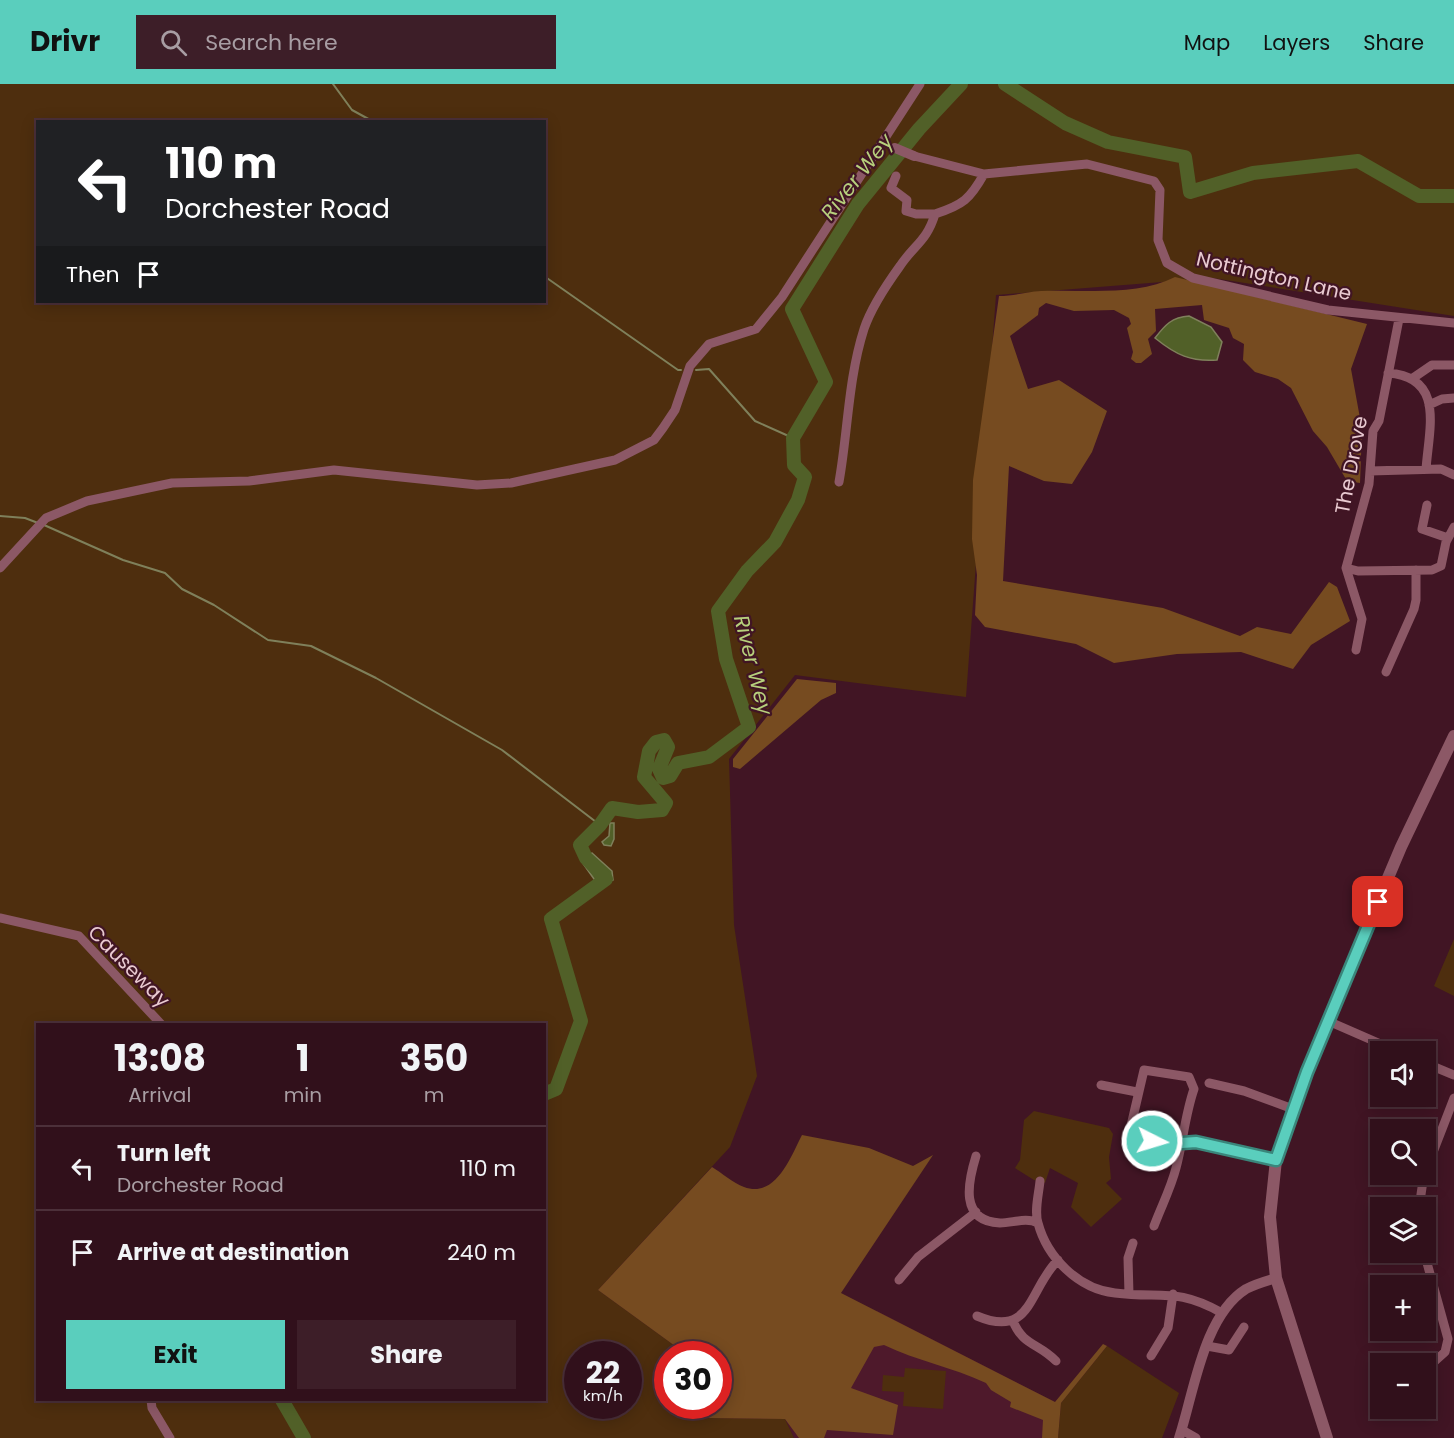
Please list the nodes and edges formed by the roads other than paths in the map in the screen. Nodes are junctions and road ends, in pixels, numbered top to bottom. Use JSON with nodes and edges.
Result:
{"nodes":[{"id":1,"x":920,"y":84,"type":"edge"},
{"id":2,"x":886,"y":138,"type":"junction"},
{"id":3,"x":895,"y":148,"type":"joint"},
{"id":4,"x":914,"y":156,"type":"joint"},
{"id":5,"x":984,"y":174,"type":"junction"},
{"id":6,"x":896,"y":176,"type":"dead end"},
{"id":7,"x":935,"y":214,"type":"junction"},
{"id":8,"x":1399,"y":319,"type":"junction"},
{"id":9,"x":1454,"y":323,"type":"edge"},
{"id":10,"x":1454,"y":365,"type":"edge"},
{"id":11,"x":1388,"y":374,"type":"junction"},
{"id":12,"x":1413,"y":378,"type":"junction"},
{"id":13,"x":1454,"y":398,"type":"edge"},
{"id":14,"x":1429,"y":405,"type":"junction"},
{"id":15,"x":1426,"y":469,"type":"junction"},
{"id":16,"x":1370,"y":471,"type":"junction"},
{"id":17,"x":1454,"y":475,"type":"edge"},
{"id":18,"x":839,"y":482,"type":"dead end"},
{"id":19,"x":1427,"y":505,"type":"dead end"},
{"id":20,"x":1454,"y":527,"type":"edge"},
{"id":21,"x":1448,"y":538,"type":"junction"},
{"id":22,"x":0,"y":568,"type":"edge"},
{"id":23,"x":1346,"y":568,"type":"junction"},
{"id":24,"x":1416,"y":570,"type":"junction"},
{"id":25,"x":1356,"y":650,"type":"dead end"},
{"id":26,"x":1386,"y":672,"type":"dead end"},
{"id":27,"x":1454,"y":736,"type":"edge"},
{"id":28,"x":0,"y":918,"type":"edge"},
{"id":29,"x":1328,"y":1021,"type":"junction"},
{"id":30,"x":160,"y":1023,"type":"edge"},
{"id":31,"x":1374,"y":1041,"type":"edge"},
{"id":32,"x":1436,"y":1068,"type":"edge"},
{"id":33,"x":1454,"y":1075,"type":"edge"},
{"id":34,"x":1209,"y":1083,"type":"dead end"},
{"id":35,"x":1101,"y":1085,"type":"dead end"},
{"id":36,"x":1137,"y":1092,"type":"junction"},
{"id":37,"x":1454,"y":1098,"type":"edge"},
{"id":38,"x":1293,"y":1109,"type":"junction"},
{"id":39,"x":1181,"y":1143,"type":"junction"},
{"id":40,"x":1436,"y":1145,"type":"edge"},
{"id":41,"x":976,"y":1156,"type":"dead end"},
{"id":42,"x":1276,"y":1160,"type":"junction"},
{"id":43,"x":1040,"y":1181,"type":"dead end"},
{"id":44,"x":976,"y":1212,"type":"junction"},
{"id":45,"x":1038,"y":1223,"type":"junction"},
{"id":46,"x":1154,"y":1226,"type":"dead end"},
{"id":47,"x":1133,"y":1242,"type":"dead end"},
{"id":48,"x":1058,"y":1260,"type":"junction"},
{"id":49,"x":1427,"y":1263,"type":"edge"},
{"id":50,"x":1276,"y":1278,"type":"junction"},
{"id":51,"x":899,"y":1280,"type":"dead end"},
{"id":52,"x":1129,"y":1294,"type":"junction"},
{"id":53,"x":1173,"y":1294,"type":"junction"},
{"id":54,"x":1222,"y":1313,"type":"junction"},
{"id":55,"x":977,"y":1316,"type":"dead end"},
{"id":56,"x":1013,"y":1321,"type":"junction"},
{"id":57,"x":1244,"y":1328,"type":"dead end"},
{"id":58,"x":1207,"y":1346,"type":"junction"},
{"id":59,"x":1151,"y":1356,"type":"dead end"},
{"id":60,"x":1436,"y":1360,"type":"edge"},
{"id":61,"x":1056,"y":1361,"type":"dead end"},
{"id":62,"x":151,"y":1401,"type":"edge"},
{"id":63,"x":1180,"y":1434,"type":"edge"},
{"id":64,"x":170,"y":1438,"type":"edge"},
{"id":65,"x":1196,"y":1438,"type":"edge"},
{"id":66,"x":1327,"y":1438,"type":"edge"}],
"edges":[{"from":1,"to":2,"type":"street"},
{"from":2,"to":3,"type":"street"},
{"from":2,"to":22,"type":"street"},
{"from":3,"to":4,"type":"street"},
{"from":4,"to":5,"type":"street","name":"Nottington Lane"},
{"from":5,"to":7,"type":"street"},
{"from":5,"to":8,"type":"street","name":"Nottington Lane"},
{"from":6,"to":7,"type":"street"},
{"from":7,"to":18,"type":"street"},
{"from":8,"to":9,"type":"street","name":"Nottington Lane"},
{"from":8,"to":11,"type":"street","name":"The Drove"},
{"from":10,"to":12,"type":"street"},
{"from":11,"to":12,"type":"street"},
{"from":11,"to":16,"type":"street","name":"The Drove"},
{"from":12,"to":14,"type":"street"},
{"from":13,"to":14,"type":"street"},
{"from":14,"to":15,"type":"street"},
{"from":15,"to":16,"type":"street"},
{"from":15,"to":17,"type":"street"},
{"from":16,"to":23,"type":"street","name":"The Drove"},
{"from":19,"to":21,"type":"street"},
{"from":20,"to":21,"type":"street"},
{"from":21,"to":24,"type":"street"},
{"from":23,"to":24,"type":"street"},
{"from":23,"to":25,"type":"street"},
{"from":24,"to":26,"type":"street"},
{"from":27,"to":29,"type":"main road"},
{"from":28,"to":30,"type":"street","name":"Causeway"},
{"from":29,"to":31,"type":"street"},
{"from":29,"to":38,"type":"main road"},
{"from":32,"to":33,"type":"street"},
{"from":34,"to":38,"type":"street"},
{"from":35,"to":36,"type":"street"},
{"from":36,"to":39,"type":"street"},
{"from":36,"to":39,"type":"street"},
{"from":37,"to":40,"type":"street"},
{"from":38,"to":42,"type":"main road"},
{"from":39,"to":42,"type":"street"},
{"from":39,"to":46,"type":"street"},
{"from":41,"to":44,"type":"street"},
{"from":42,"to":50,"type":"main road"},
{"from":43,"to":45,"type":"street"},
{"from":44,"to":45,"type":"street"},
{"from":44,"to":51,"type":"street"},
{"from":45,"to":48,"type":"street"},
{"from":47,"to":52,"type":"street"},
{"from":48,"to":52,"type":"street"},
{"from":48,"to":56,"type":"street"},
{"from":49,"to":60,"type":"street"},
{"from":50,"to":54,"type":"street"},
{"from":50,"to":66,"type":"main road"},
{"from":52,"to":53,"type":"street"},
{"from":53,"to":54,"type":"street"},
{"from":53,"to":59,"type":"street"},
{"from":54,"to":58,"type":"street"},
{"from":55,"to":56,"type":"street"},
{"from":56,"to":61,"type":"street"},
{"from":57,"to":58,"type":"street"},
{"from":58,"to":63,"type":"street"},
{"from":62,"to":64,"type":"street"},
{"from":63,"to":65,"type":"street"}]}
